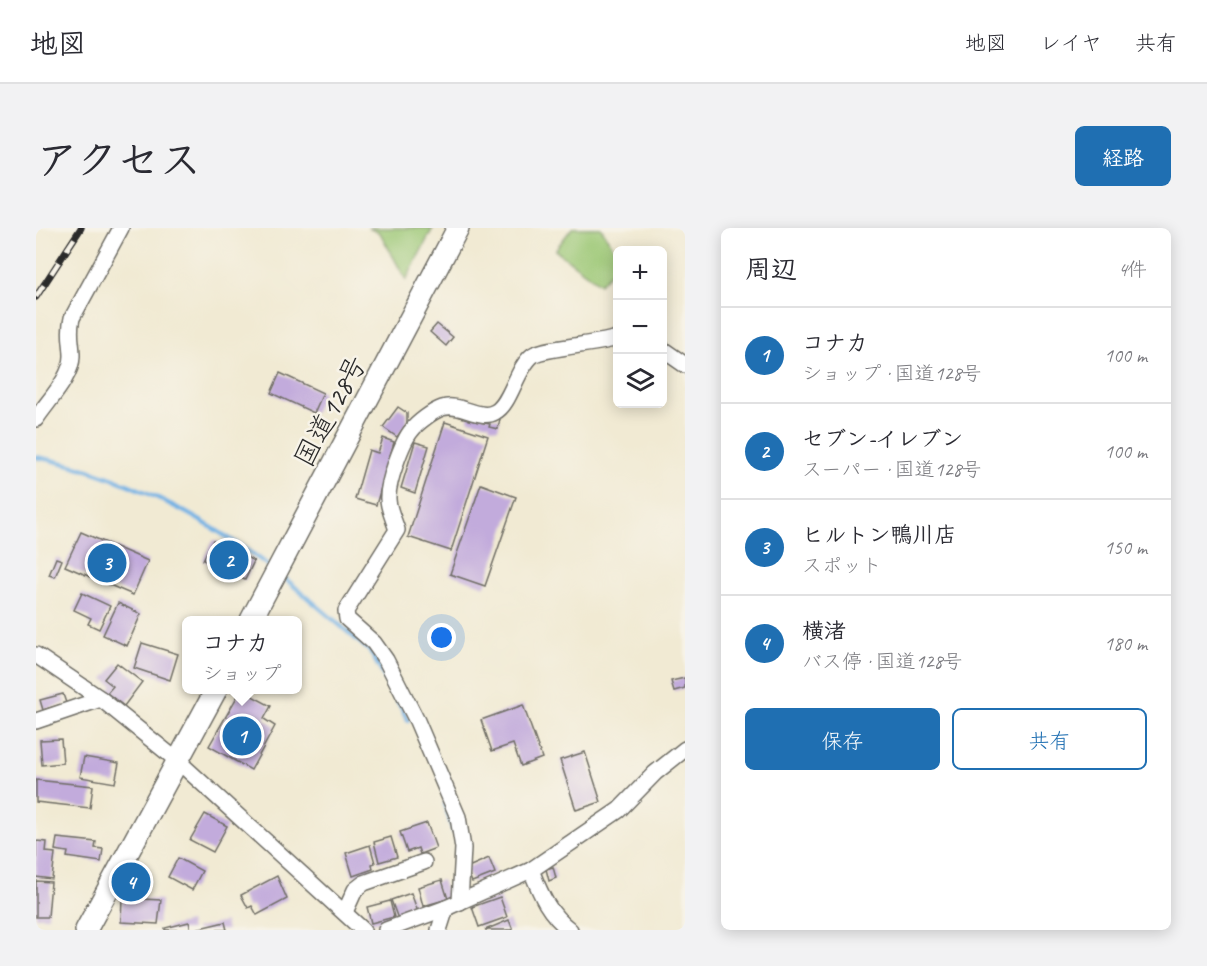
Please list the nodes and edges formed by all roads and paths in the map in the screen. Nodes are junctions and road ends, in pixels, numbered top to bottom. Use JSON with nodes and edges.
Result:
{"nodes":[{"id":1,"x":121,"y":228,"type":"edge"},
{"id":2,"x":458,"y":228,"type":"edge"},
{"id":3,"x":613,"y":340,"type":"edge"},
{"id":4,"x":667,"y":352,"type":"edge"},
{"id":5,"x":685,"y":365,"type":"edge"},
{"id":6,"x":36,"y":418,"type":"edge"},
{"id":7,"x":254,"y":616,"type":"edge"},
{"id":8,"x":36,"y":655,"type":"edge"},
{"id":9,"x":214,"y":694,"type":"edge"},
{"id":10,"x":100,"y":699,"type":"junction"},
{"id":11,"x":36,"y":722,"type":"edge"},
{"id":12,"x":685,"y":748,"type":"edge"},
{"id":13,"x":179,"y":762,"type":"junction"},
{"id":14,"x":424,"y":862,"type":"dead end"},
{"id":15,"x":531,"y":870,"type":"junction"},
{"id":16,"x":452,"y":905,"type":"junction"},
{"id":17,"x":345,"y":912,"type":"junction"},
{"id":18,"x":86,"y":930,"type":"edge"},
{"id":19,"x":361,"y":930,"type":"edge"},
{"id":20,"x":386,"y":930,"type":"edge"},
{"id":21,"x":439,"y":930,"type":"edge"},
{"id":22,"x":570,"y":930,"type":"edge"}],
"edges":[{"from":1,"to":6,"type":"street"},
{"from":2,"to":7,"type":"highway","name":"国道128号"},
{"from":3,"to":16,"type":"street"},
{"from":4,"to":5,"type":"street"},
{"from":8,"to":10,"type":"street"},
{"from":9,"to":13,"type":"highway"},
{"from":10,"to":11,"type":"street"},
{"from":10,"to":13,"type":"street"},
{"from":12,"to":15,"type":"street"},
{"from":13,"to":17,"type":"street"},
{"from":13,"to":18,"type":"highway"},
{"from":14,"to":17,"type":"street"},
{"from":15,"to":16,"type":"street"},
{"from":15,"to":22,"type":"street"},
{"from":16,"to":20,"type":"street"},
{"from":16,"to":21,"type":"street"},
{"from":17,"to":19,"type":"street"}]}
